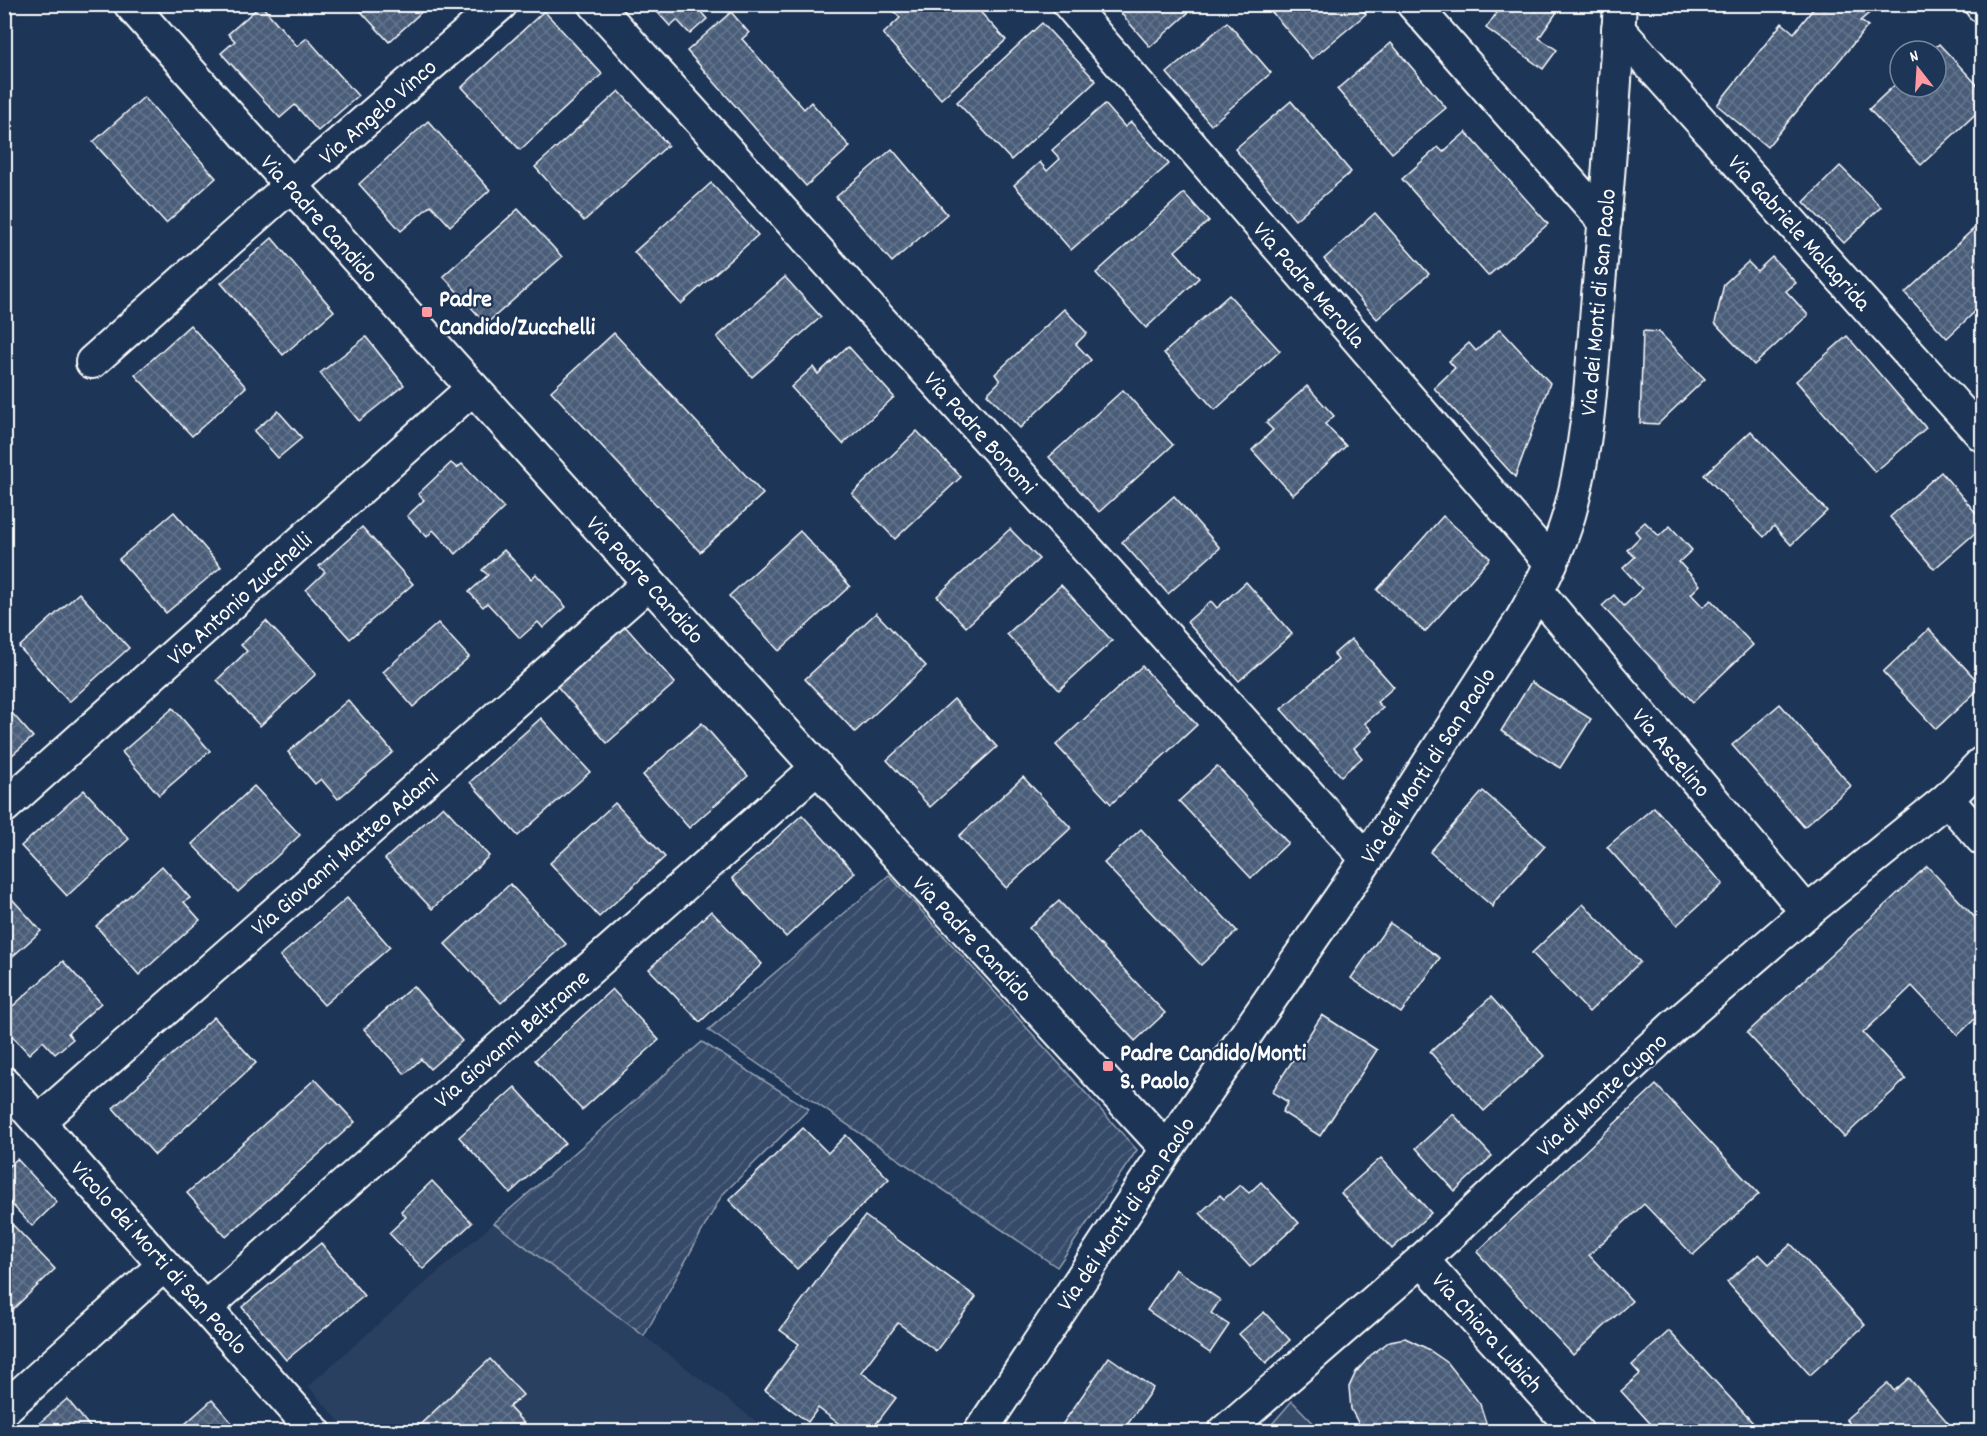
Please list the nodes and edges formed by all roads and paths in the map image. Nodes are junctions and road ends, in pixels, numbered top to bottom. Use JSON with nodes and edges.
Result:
{"nodes":[{"id":1,"x":130,"y":4,"type":"edge"},
{"id":2,"x":501,"y":4,"type":"edge"},
{"id":3,"x":595,"y":4,"type":"edge"},
{"id":4,"x":1069,"y":4,"type":"edge"},
{"id":5,"x":1413,"y":4,"type":"edge"},
{"id":6,"x":1619,"y":17,"type":"edge"},
{"id":7,"x":290,"y":186,"type":"junction"},
{"id":8,"x":1605,"y":222,"type":"junction"},
{"id":9,"x":92,"y":362,"type":"dead end"},
{"id":10,"x":473,"y":388,"type":"junction"},
{"id":11,"x":1983,"y":435,"type":"edge"},
{"id":12,"x":1551,"y":563,"type":"junction"},
{"id":13,"x":649,"y":583,"type":"junction"},
{"id":14,"x":1538,"y":592,"type":"junction"},
{"id":15,"x":1983,"y":763,"type":"edge"},
{"id":16,"x":817,"y":768,"type":"junction"},
{"id":17,"x":1947,"y":799,"type":"junction"},
{"id":18,"x":4,"y":807,"type":"edge"},
{"id":19,"x":1983,"y":839,"type":"edge"},
{"id":20,"x":1367,"y":859,"type":"junction"},
{"id":21,"x":1807,"y":912,"type":"junction"},
{"id":22,"x":4,"y":1083,"type":"edge"},
{"id":23,"x":39,"y":1121,"type":"junction"},
{"id":24,"x":1167,"y":1149,"type":"junction"},
{"id":25,"x":1422,"y":1260,"type":"junction"},
{"id":26,"x":164,"y":1265,"type":"junction"},
{"id":27,"x":205,"y":1308,"type":"junction"},
{"id":28,"x":4,"y":1409,"type":"edge"},
{"id":29,"x":315,"y":1431,"type":"edge"},
{"id":30,"x":980,"y":1431,"type":"edge"},
{"id":31,"x":1224,"y":1431,"type":"edge"},
{"id":32,"x":1577,"y":1431,"type":"edge"}],
"edges":[{"from":1,"to":7,"type":"street","name":"Via Padre Candido"},
{"from":2,"to":7,"type":"street","name":"Via Angelo Vinco"},
{"from":3,"to":20,"type":"street","name":"Via Padre Bonomi"},
{"from":4,"to":12,"type":"street","name":"Via Padre Merolla"},
{"from":5,"to":8,"type":"street"},
{"from":6,"to":8,"type":"street","name":"Via dei Monti di San Paolo"},
{"from":6,"to":11,"type":"street","name":"Via Gabriele Malagrida"},
{"from":7,"to":9,"type":"street","name":"Via Angelo Vinco"},
{"from":7,"to":10,"type":"street","name":"Via Padre Candido"},
{"from":8,"to":12,"type":"street","name":"Via dei Monti di San Paolo"},
{"from":10,"to":13,"type":"street","name":"Via Padre Candido"},
{"from":10,"to":18,"type":"street","name":"Via Antonio Zucchelli"},
{"from":12,"to":14,"type":"street","name":"Via dei Monti di San Paolo"},
{"from":13,"to":16,"type":"street","name":"Via Padre Candido"},
{"from":13,"to":23,"type":"street","name":"Via Giovanni Matteo Adami"},
{"from":14,"to":20,"type":"street","name":"Via dei Monti di San Paolo"},
{"from":14,"to":21,"type":"street","name":"Via Ascelino"},
{"from":15,"to":17,"type":"street","name":"Via di Monte Cugno"},
{"from":16,"to":24,"type":"street","name":"Via Padre Candido"},
{"from":16,"to":27,"type":"street","name":"Via Giovanni Beltrame"},
{"from":17,"to":19,"type":"street"},
{"from":17,"to":21,"type":"street","name":"Via di Monte Cugno"},
{"from":20,"to":24,"type":"street","name":"Via dei Monti di San Paolo"},
{"from":21,"to":25,"type":"street","name":"Via di Monte Cugno"},
{"from":22,"to":23,"type":"street","name":"Vicolo dei Morti di San Paolo"},
{"from":23,"to":26,"type":"street","name":"Vicolo dei Morti di San Paolo"},
{"from":24,"to":30,"type":"street","name":"Via dei Monti di San Paolo"},
{"from":25,"to":31,"type":"street","name":"Via di Monte Cugno"},
{"from":25,"to":32,"type":"street","name":"Via Chiara Lubich"},
{"from":26,"to":27,"type":"street","name":"Vicolo dei Morti di San Paolo"},
{"from":26,"to":28,"type":"street"},
{"from":27,"to":29,"type":"street","name":"Vicolo dei Morti di San Paolo"}]}
